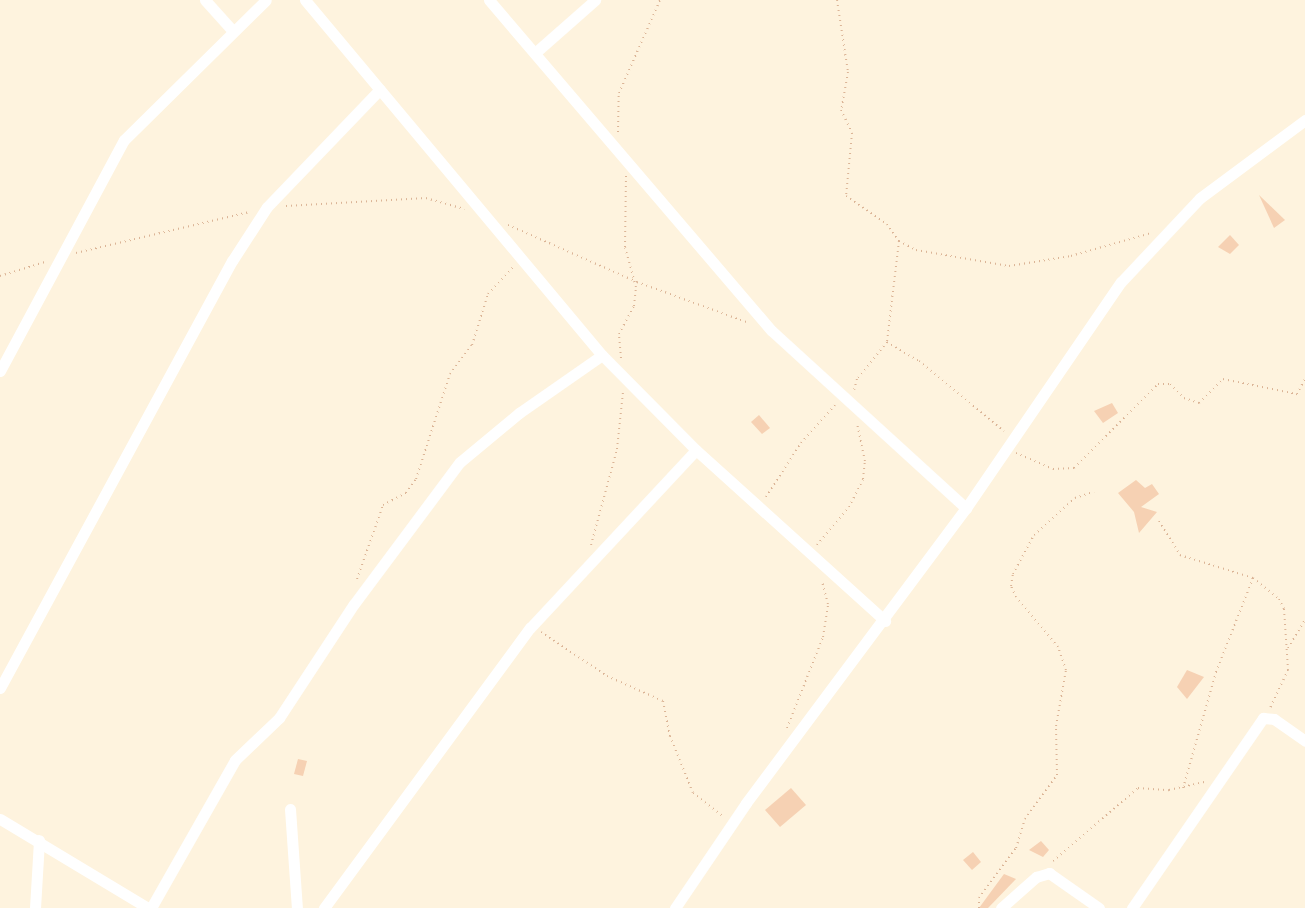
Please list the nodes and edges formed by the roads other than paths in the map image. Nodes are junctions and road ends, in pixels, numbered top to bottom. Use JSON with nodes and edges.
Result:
{"nodes":[{"id":1,"x":205,"y":0,"type":"edge"},
{"id":2,"x":266,"y":0,"type":"edge"},
{"id":3,"x":305,"y":0,"type":"edge"},
{"id":4,"x":489,"y":0,"type":"edge"},
{"id":5,"x":595,"y":0,"type":"edge"},
{"id":6,"x":232,"y":30,"type":"junction"},
{"id":7,"x":536,"y":52,"type":"junction"},
{"id":8,"x":380,"y":89,"type":"junction"},
{"id":9,"x":1305,"y":120,"type":"edge"},
{"id":10,"x":602,"y":356,"type":"junction"},
{"id":11,"x":0,"y":371,"type":"edge"},
{"id":12,"x":696,"y":450,"type":"junction"},
{"id":13,"x":966,"y":508,"type":"junction"},
{"id":14,"x":885,"y":621,"type":"junction"},
{"id":15,"x":0,"y":688,"type":"edge"},
{"id":16,"x":1305,"y":741,"type":"edge"},
{"id":17,"x":290,"y":809,"type":"dead end"},
{"id":18,"x":0,"y":819,"type":"edge"},
{"id":19,"x":39,"y":840,"type":"junction"},
{"id":20,"x":35,"y":908,"type":"edge"},
{"id":21,"x":149,"y":908,"type":"edge"},
{"id":22,"x":297,"y":908,"type":"edge"},
{"id":23,"x":324,"y":908,"type":"edge"},
{"id":24,"x":675,"y":908,"type":"edge"},
{"id":25,"x":1002,"y":908,"type":"edge"},
{"id":26,"x":1098,"y":908,"type":"edge"},
{"id":27,"x":1132,"y":908,"type":"edge"}],
"edges":[{"from":1,"to":6,"type":"street"},
{"from":2,"to":6,"type":"street"},
{"from":3,"to":8,"type":"street"},
{"from":4,"to":7,"type":"street"},
{"from":5,"to":7,"type":"street"},
{"from":6,"to":11,"type":"street"},
{"from":7,"to":13,"type":"street"},
{"from":8,"to":10,"type":"street"},
{"from":8,"to":15,"type":"street"},
{"from":9,"to":13,"type":"street"},
{"from":10,"to":12,"type":"street"},
{"from":10,"to":21,"type":"street"},
{"from":12,"to":14,"type":"street"},
{"from":12,"to":23,"type":"street"},
{"from":13,"to":14,"type":"street"},
{"from":14,"to":24,"type":"street"},
{"from":16,"to":27,"type":"street"},
{"from":17,"to":22,"type":"street"},
{"from":18,"to":19,"type":"street"},
{"from":19,"to":20,"type":"street"},
{"from":19,"to":21,"type":"street"},
{"from":25,"to":26,"type":"street"}]}
